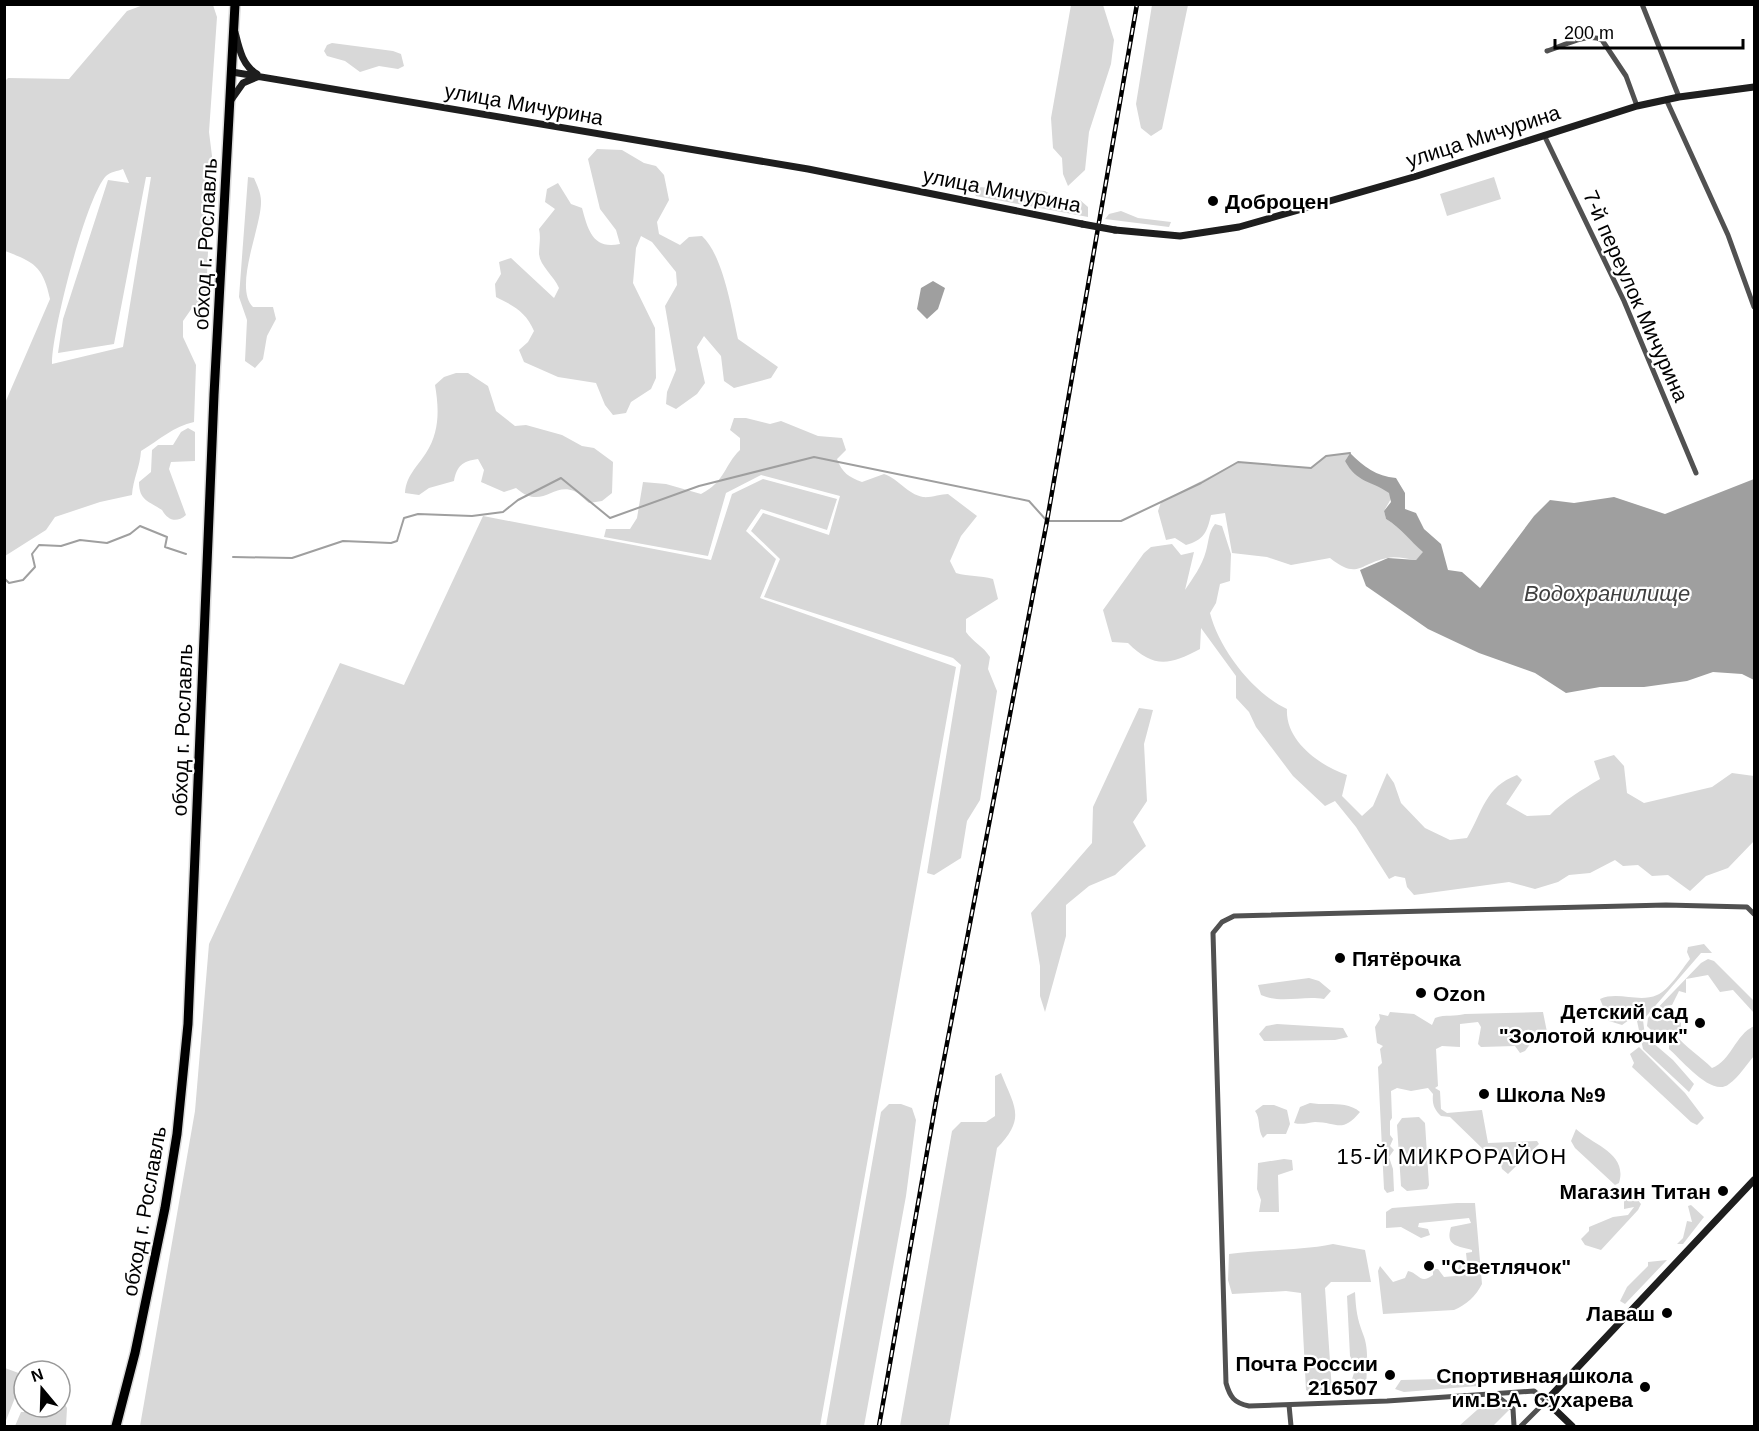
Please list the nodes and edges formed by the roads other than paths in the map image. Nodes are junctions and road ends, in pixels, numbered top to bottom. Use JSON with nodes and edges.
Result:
{"nodes":[{"id":1,"x":235,"y":4,"type":"edge"},
{"id":2,"x":1642,"y":4,"type":"edge"},
{"id":3,"x":234,"y":28,"type":"junction"},
{"id":4,"x":1547,"y":51,"type":"dead end"},
{"id":5,"x":232,"y":72,"type":"junction"},
{"id":6,"x":262,"y":76,"type":"junction"},
{"id":7,"x":1755,"y":87,"type":"edge"},
{"id":8,"x":1679,"y":97,"type":"junction"},
{"id":9,"x":1666,"y":99,"type":"junction"},
{"id":10,"x":231,"y":100,"type":"junction"},
{"id":11,"x":1637,"y":106,"type":"junction"},
{"id":12,"x":1544,"y":135,"type":"junction"},
{"id":13,"x":1755,"y":307,"type":"edge"},
{"id":14,"x":1696,"y":473,"type":"dead end"},
{"id":15,"x":1755,"y":914,"type":"edge"},
{"id":16,"x":1755,"y":1180,"type":"edge"},
{"id":17,"x":1495,"y":1394,"type":"junction"},
{"id":18,"x":1546,"y":1401,"type":"junction"},
{"id":19,"x":1289,"y":1405,"type":"junction"},
{"id":20,"x":116,"y":1426,"type":"edge"},
{"id":21,"x":1291,"y":1426,"type":"edge"},
{"id":22,"x":1514,"y":1426,"type":"edge"},
{"id":23,"x":1521,"y":1426,"type":"edge"},
{"id":24,"x":1572,"y":1426,"type":"edge"}],
"edges":[{"from":1,"to":3,"type":"highway","name":"обход г. Рославль"},
{"from":2,"to":8,"type":"street"},
{"from":3,"to":5,"type":"highway","name":"обход г. Рославль"},
{"from":3,"to":6,"type":"main road"},
{"from":4,"to":11,"type":"street"},
{"from":5,"to":6,"type":"main road","name":"улица Мичурина"},
{"from":5,"to":10,"type":"highway","name":"обход г. Рославль"},
{"from":6,"to":10,"type":"main road"},
{"from":6,"to":12,"type":"main road","name":"улица Мичурина","bridge":true},
{"from":7,"to":8,"type":"main road","name":"улица Мичурина"},
{"from":8,"to":9,"type":"main road","name":"улица Мичурина"},
{"from":9,"to":11,"type":"main road","name":"улица Мичурина"},
{"from":9,"to":13,"type":"street"},
{"from":10,"to":20,"type":"highway","name":"обход г. Рославль"},
{"from":11,"to":12,"type":"main road","name":"улица Мичурина"},
{"from":12,"to":14,"type":"street","name":"7-й переулок Мичурина"},
{"from":15,"to":19,"type":"street"},
{"from":16,"to":18,"type":"main road"},
{"from":17,"to":18,"type":"street"},
{"from":17,"to":19,"type":"street"},
{"from":17,"to":22,"type":"street"},
{"from":18,"to":23,"type":"street"},
{"from":18,"to":24,"type":"main road"},
{"from":19,"to":21,"type":"street"}]}
